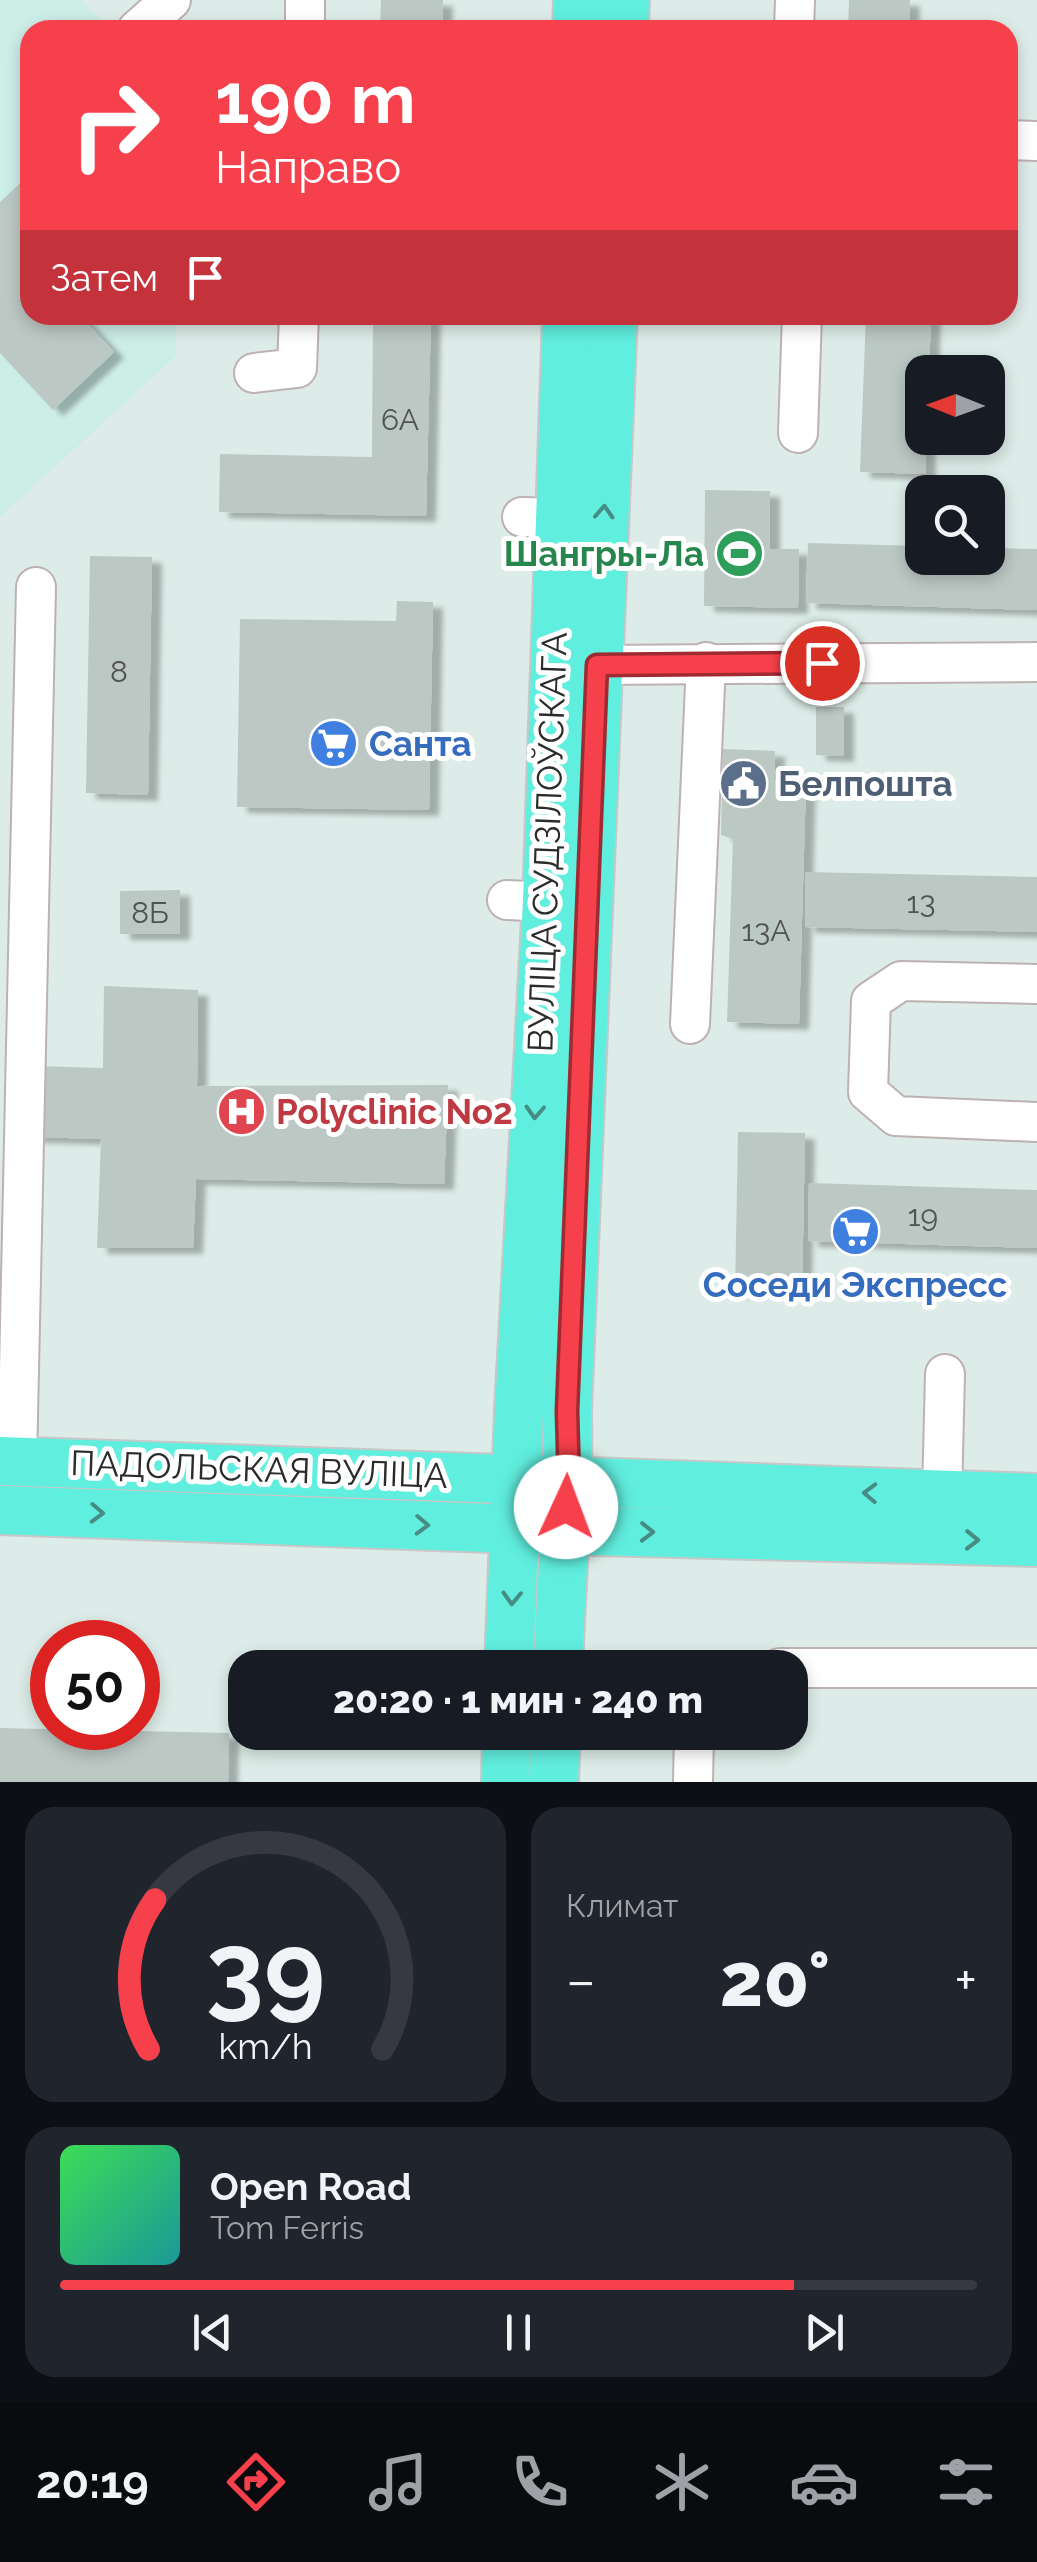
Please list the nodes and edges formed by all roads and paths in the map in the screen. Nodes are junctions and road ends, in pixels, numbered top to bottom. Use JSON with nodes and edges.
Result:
{"nodes":[{"id":1,"x":170,"y":0,"type":"edge"},
{"id":2,"x":147,"y":20,"type":"edge"},
{"id":3,"x":298,"y":325,"type":"edge"},
{"id":4,"x":566,"y":325,"type":"edge"},
{"id":5,"x":612,"y":325,"type":"edge"},
{"id":6,"x":802,"y":325,"type":"edge"},
{"id":7,"x":254,"y":372,"type":"dead end"},
{"id":8,"x":798,"y":433,"type":"dead end"},
{"id":9,"x":36,"y":587,"type":"dead end"},
{"id":10,"x":706,"y":662,"type":"junction"},
{"id":11,"x":1037,"y":662,"type":"edge"},
{"id":12,"x":597,"y":665,"type":"junction"},
{"id":13,"x":1037,"y":984,"type":"edge"},
{"id":14,"x":690,"y":1024,"type":"dead end"},
{"id":15,"x":1037,"y":1122,"type":"edge"},
{"id":16,"x":945,"y":1374,"type":"dead end"},
{"id":17,"x":9,"y":1461,"type":"edge"},
{"id":18,"x":518,"y":1477,"type":"junction"},
{"id":19,"x":942,"y":1495,"type":"junction"},
{"id":20,"x":1037,"y":1498,"type":"edge"},
{"id":21,"x":566,"y":1507,"type":"junction"},
{"id":22,"x":0,"y":1510,"type":"edge"},
{"id":23,"x":514,"y":1528,"type":"junction"},
{"id":24,"x":1037,"y":1542,"type":"edge"},
{"id":25,"x":511,"y":1650,"type":"edge"},
{"id":26,"x":559,"y":1650,"type":"edge"},
{"id":27,"x":808,"y":1668,"type":"edge"},
{"id":28,"x":1037,"y":1668,"type":"edge"},
{"id":29,"x":507,"y":1750,"type":"edge"},
{"id":30,"x":555,"y":1750,"type":"edge"},
{"id":31,"x":693,"y":1750,"type":"edge"},
{"id":32,"x":506,"y":1782,"type":"edge"},
{"id":33,"x":554,"y":1782,"type":"edge"},
{"id":34,"x":692,"y":1782,"type":"edge"}],
"edges":[{"from":1,"to":2,"type":"lane"},
{"from":3,"to":7,"type":"lane"},
{"from":4,"to":18,"type":"main road","name":"ВУЛІЦА СУДЗІЛОЎСКАГА","one_way":true},
{"from":12,"to":5,"type":"main road","name":"ВУЛІЦА СУДЗІЛОЎСКАГА","one_way":true},
{"from":6,"to":8,"type":"lane"},
{"from":9,"to":17,"type":"lane"},
{"from":10,"to":11,"type":"lane"},
{"from":10,"to":12,"type":"lane"},
{"from":10,"to":14,"type":"lane"},
{"from":12,"to":21,"type":"main road","name":"ВУЛІЦА СУДЗІЛОЎСКАГА"},
{"from":13,"to":15,"type":"lane"},
{"from":16,"to":19,"type":"lane"},
{"from":17,"to":18,"type":"main road","name":"ПАДОЛЬСКАЯ ВУЛІЦА"},
{"from":18,"to":21,"type":"main road","name":"ПАДОЛЬСКАЯ ВУЛІЦА"},
{"from":18,"to":23,"type":"main road","name":"ВУЛІЦА СУДЗІЛОЎСКАГА"},
{"from":19,"to":20,"type":"main road"},
{"from":19,"to":21,"type":"main road","one_way":true},
{"from":21,"to":23,"type":"main road","name":"ПАДОЛЬСКАЯ ВУЛІЦА"},
{"from":21,"to":24,"type":"main road","one_way":true},
{"from":21,"to":26,"type":"main road","name":"ВУЛІЦА СУДЗІЛОЎСКАГА"},
{"from":22,"to":23,"type":"main road","name":"ПАДОЛЬСКАЯ ВУЛІЦА","one_way":true},
{"from":23,"to":25,"type":"main road","name":"ВУЛІЦА СУДЗІЛОЎСКАГА","one_way":true},
{"from":27,"to":28,"type":"lane"},
{"from":29,"to":32,"type":"main road"},
{"from":30,"to":33,"type":"main road"},
{"from":31,"to":34,"type":"lane"}]}
